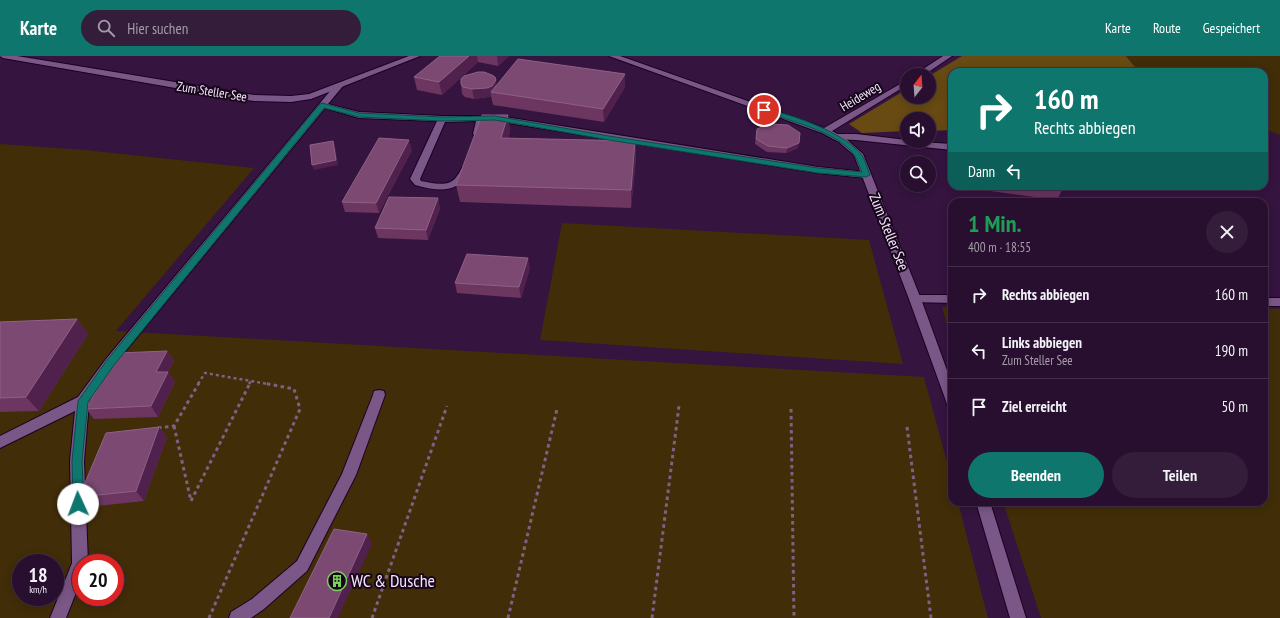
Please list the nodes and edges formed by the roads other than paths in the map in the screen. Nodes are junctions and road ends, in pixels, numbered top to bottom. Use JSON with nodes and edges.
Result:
{"nodes":[{"id":1,"x":3,"y":56,"type":"edge"},
{"id":2,"x":416,"y":56,"type":"edge"},
{"id":3,"x":613,"y":56,"type":"edge"},
{"id":4,"x":948,"y":56,"type":"edge"},
{"id":5,"x":929,"y":68,"type":"edge"},
{"id":6,"x":339,"y":86,"type":"junction"},
{"id":7,"x":900,"y":86,"type":"edge"},
{"id":8,"x":322,"y":105,"type":"junction"},
{"id":9,"x":482,"y":118,"type":"junction"},
{"id":10,"x":442,"y":119,"type":"junction"},
{"id":11,"x":825,"y":131,"type":"junction"},
{"id":12,"x":836,"y":137,"type":"junction"},
{"id":13,"x":475,"y":140,"type":"edge"},
{"id":14,"x":948,"y":147,"type":"edge"},
{"id":15,"x":468,"y":161,"type":"edge"},
{"id":16,"x":866,"y":175,"type":"junction"},
{"id":17,"x":915,"y":299,"type":"junction"},
{"id":18,"x":948,"y":299,"type":"edge"},
{"id":19,"x":1268,"y":302,"type":"edge"},
{"id":20,"x":1280,"y":302,"type":"edge"},
{"id":21,"x":948,"y":390,"type":"edge"},
{"id":22,"x":379,"y":395,"type":"dead end"},
{"id":23,"x":83,"y":401,"type":"junction"},
{"id":24,"x":0,"y":442,"type":"edge"},
{"id":25,"x":984,"y":506,"type":"edge"},
{"id":26,"x":58,"y":618,"type":"edge"},
{"id":27,"x":237,"y":618,"type":"edge"},
{"id":28,"x":1018,"y":618,"type":"edge"}],
"edges":[{"from":1,"to":6,"type":"street","name":"Zum Steller See"},
{"from":2,"to":6,"type":"street","name":"Zum Steller See"},
{"from":3,"to":11,"type":"street","name":"Zum Steller See"},
{"from":4,"to":5,"type":"street"},
{"from":6,"to":8,"type":"street"},
{"from":7,"to":11,"type":"street","name":"Heideweg"},
{"from":8,"to":10,"type":"street"},
{"from":8,"to":23,"type":"street"},
{"from":9,"to":10,"type":"street"},
{"from":9,"to":13,"type":"street"},
{"from":9,"to":16,"type":"street"},
{"from":10,"to":15,"type":"street"},
{"from":11,"to":12,"type":"street","name":"Zum Steller See"},
{"from":12,"to":14,"type":"street"},
{"from":12,"to":16,"type":"street","name":"Zum Steller See"},
{"from":16,"to":17,"type":"street","name":"Zum Steller See"},
{"from":17,"to":18,"type":"street"},
{"from":17,"to":21,"type":"street","name":"Zum Steller See"},
{"from":19,"to":20,"type":"street"},
{"from":22,"to":27,"type":"street"},
{"from":23,"to":24,"type":"street"},
{"from":23,"to":26,"type":"street"},
{"from":25,"to":28,"type":"street"}]}
